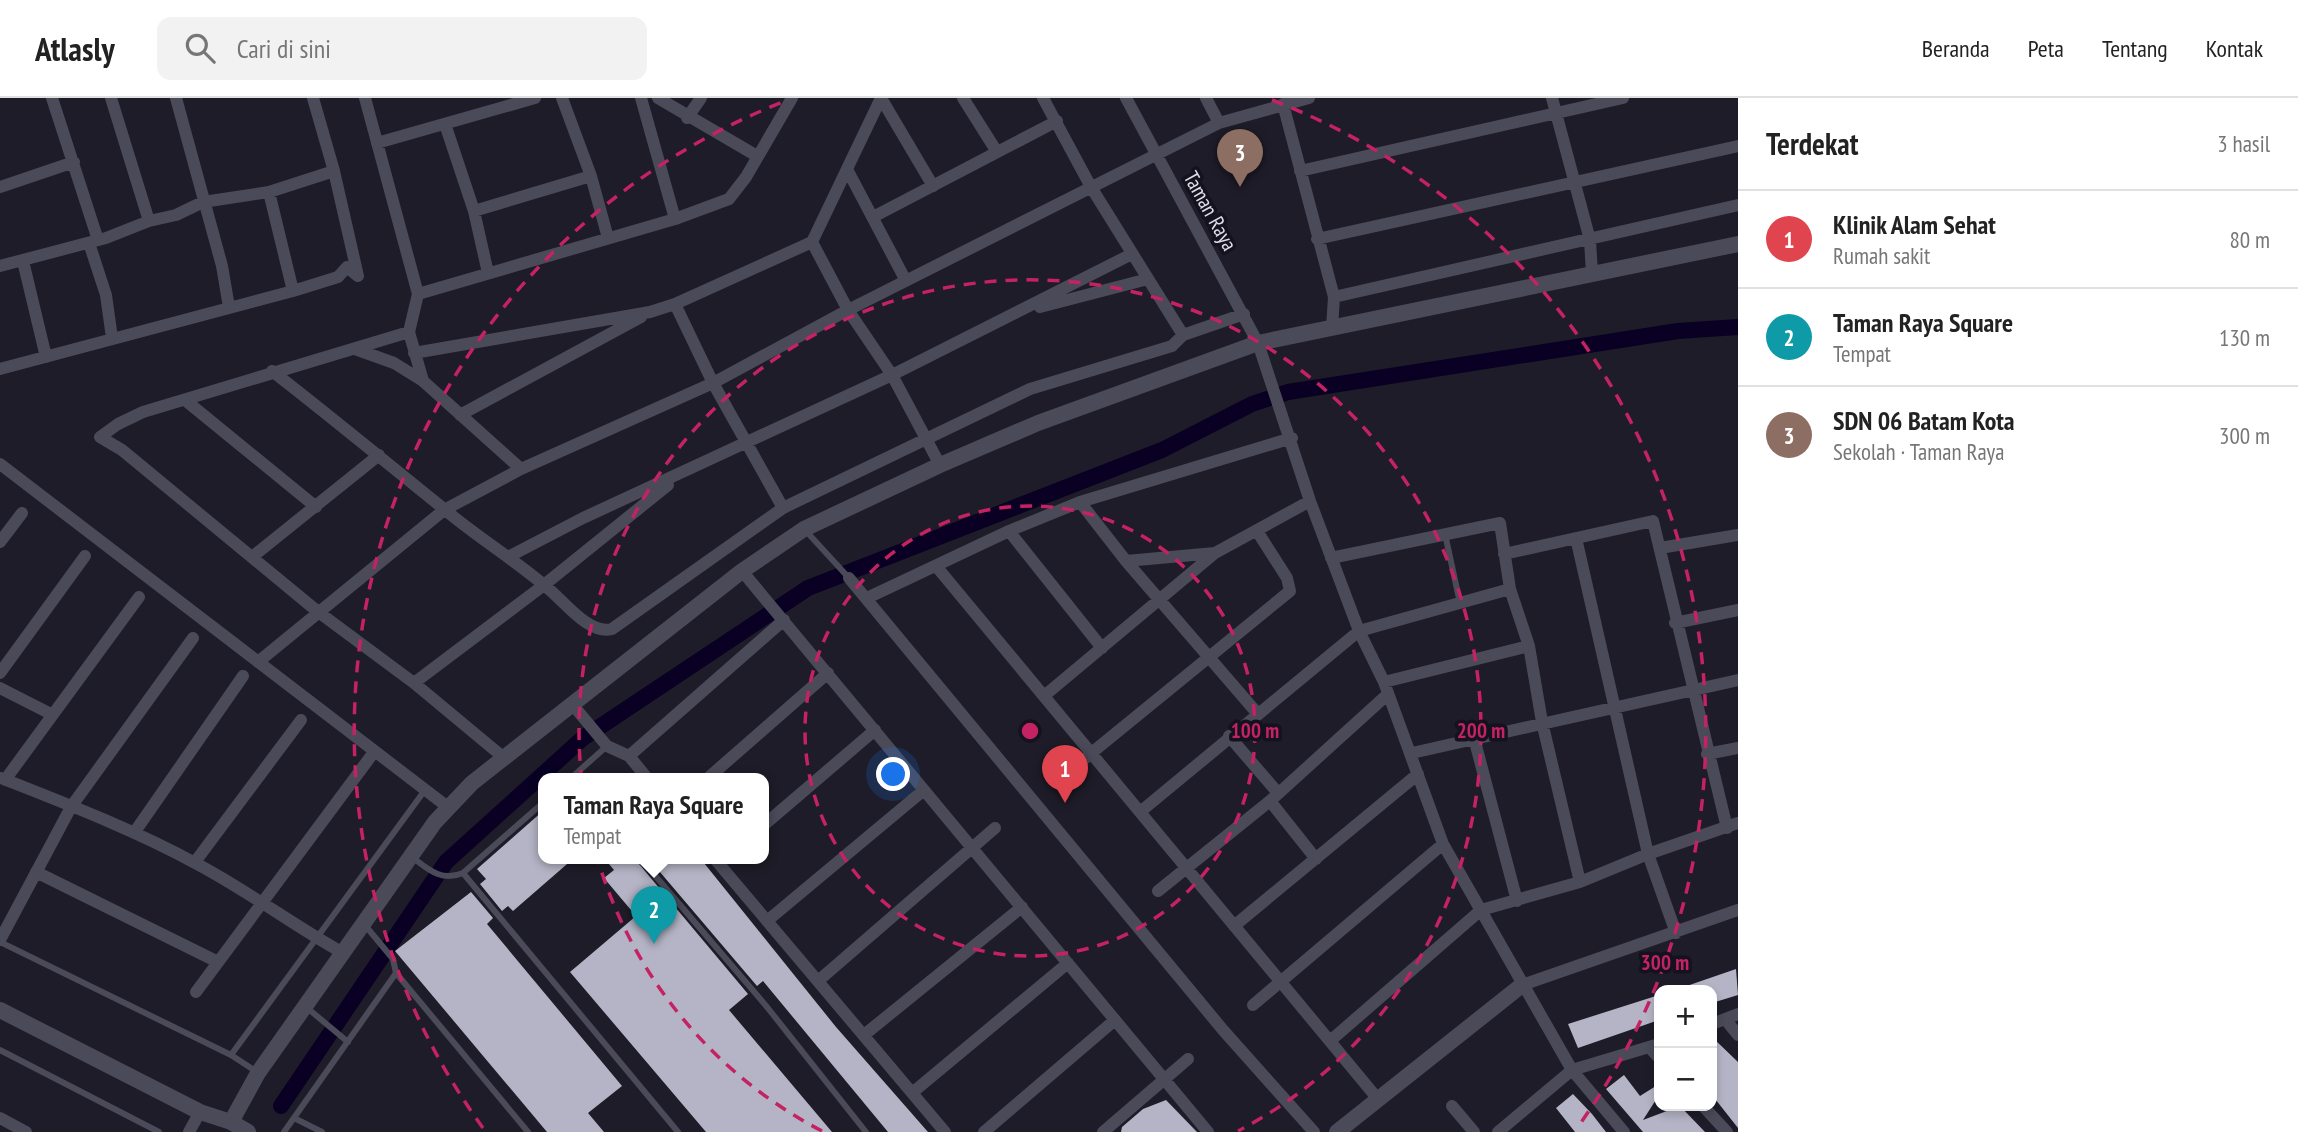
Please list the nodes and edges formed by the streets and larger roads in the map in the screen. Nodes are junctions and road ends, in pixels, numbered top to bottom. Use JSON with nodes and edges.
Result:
{"nodes":[{"id":1,"x":52,"y":98,"type":"edge"},
{"id":2,"x":111,"y":98,"type":"edge"},
{"id":3,"x":176,"y":98,"type":"edge"},
{"id":4,"x":313,"y":98,"type":"edge"},
{"id":5,"x":365,"y":98,"type":"edge"},
{"id":6,"x":535,"y":98,"type":"edge"},
{"id":7,"x":562,"y":98,"type":"edge"},
{"id":8,"x":641,"y":98,"type":"edge"},
{"id":9,"x":658,"y":98,"type":"edge"},
{"id":10,"x":701,"y":98,"type":"edge"},
{"id":11,"x":792,"y":98,"type":"edge"},
{"id":12,"x":881,"y":98,"type":"edge"},
{"id":13,"x":963,"y":98,"type":"edge"},
{"id":14,"x":1043,"y":98,"type":"edge"},
{"id":15,"x":1126,"y":98,"type":"edge"},
{"id":16,"x":1206,"y":98,"type":"edge"},
{"id":17,"x":1309,"y":98,"type":"edge"},
{"id":18,"x":1552,"y":98,"type":"edge"},
{"id":19,"x":1623,"y":98,"type":"edge"},
{"id":20,"x":1283,"y":104,"type":"junction"},
{"id":21,"x":1556,"y":113,"type":"junction"},
{"id":22,"x":687,"y":118,"type":"junction"},
{"id":23,"x":1057,"y":121,"type":"junction"},
{"id":24,"x":1219,"y":123,"type":"junction"},
{"id":25,"x":445,"y":124,"type":"junction"},
{"id":26,"x":377,"y":143,"type":"junction"},
{"id":27,"x":1738,"y":146,"type":"edge"},
{"id":28,"x":997,"y":152,"type":"junction"},
{"id":29,"x":1157,"y":154,"type":"junction"},
{"id":30,"x":757,"y":156,"type":"junction"},
{"id":31,"x":74,"y":162,"type":"junction"},
{"id":32,"x":334,"y":171,"type":"junction"},
{"id":33,"x":848,"y":171,"type":"junction"},
{"id":34,"x":1300,"y":171,"type":"junction"},
{"id":35,"x":591,"y":176,"type":"junction"},
{"id":36,"x":1574,"y":181,"type":"junction"},
{"id":37,"x":933,"y":186,"type":"junction"},
{"id":38,"x":0,"y":187,"type":"edge"},
{"id":39,"x":1091,"y":187,"type":"junction"},
{"id":40,"x":269,"y":192,"type":"junction"},
{"id":41,"x":203,"y":202,"type":"junction"},
{"id":42,"x":1738,"y":205,"type":"edge"},
{"id":43,"x":474,"y":211,"type":"junction"},
{"id":44,"x":873,"y":217,"type":"junction"},
{"id":45,"x":675,"y":219,"type":"junction"},
{"id":46,"x":149,"y":221,"type":"junction"},
{"id":47,"x":608,"y":238,"type":"junction"},
{"id":48,"x":1317,"y":239,"type":"junction"},
{"id":49,"x":1590,"y":240,"type":"junction"},
{"id":50,"x":93,"y":241,"type":"junction"},
{"id":51,"x":812,"y":242,"type":"junction"},
{"id":52,"x":1738,"y":244,"type":"edge"},
{"id":53,"x":1132,"y":254,"type":"junction"},
{"id":54,"x":23,"y":261,"type":"junction"},
{"id":55,"x":0,"y":266,"type":"edge"},
{"id":56,"x":488,"y":273,"type":"junction"},
{"id":57,"x":1592,"y":274,"type":"junction"},
{"id":58,"x":1148,"y":279,"type":"junction"},
{"id":59,"x":906,"y":281,"type":"junction"},
{"id":60,"x":293,"y":291,"type":"junction"},
{"id":61,"x":418,"y":293,"type":"junction"},
{"id":62,"x":1334,"y":297,"type":"junction"},
{"id":63,"x":675,"y":304,"type":"junction"},
{"id":64,"x":229,"y":307,"type":"junction"},
{"id":65,"x":848,"y":310,"type":"junction"},
{"id":66,"x":650,"y":312,"type":"junction"},
{"id":67,"x":1016,"y":313,"type":"junction"},
{"id":68,"x":1244,"y":314,"type":"junction"},
{"id":69,"x":1332,"y":328,"type":"junction"},
{"id":70,"x":409,"y":332,"type":"junction"},
{"id":71,"x":1182,"y":335,"type":"junction"},
{"id":72,"x":112,"y":338,"type":"junction"},
{"id":73,"x":1258,"y":343,"type":"junction"},
{"id":74,"x":355,"y":349,"type":"junction"},
{"id":75,"x":414,"y":353,"type":"junction"},
{"id":76,"x":47,"y":357,"type":"junction"},
{"id":77,"x":0,"y":369,"type":"edge"},
{"id":78,"x":272,"y":371,"type":"junction"},
{"id":79,"x":892,"y":375,"type":"junction"},
{"id":80,"x":423,"y":381,"type":"junction"},
{"id":81,"x":713,"y":383,"type":"junction"},
{"id":82,"x":186,"y":400,"type":"junction"},
{"id":83,"x":460,"y":415,"type":"junction"},
{"id":84,"x":1292,"y":438,"type":"junction"},
{"id":85,"x":928,"y":439,"type":"junction"},
{"id":86,"x":746,"y":441,"type":"junction"},
{"id":87,"x":379,"y":455,"type":"junction"},
{"id":88,"x":0,"y":464,"type":"edge"},
{"id":89,"x":940,"y":465,"type":"junction"},
{"id":90,"x":521,"y":469,"type":"junction"},
{"id":91,"x":679,"y":476,"type":"junction"},
{"id":92,"x":1310,"y":501,"type":"junction"},
{"id":93,"x":1080,"y":502,"type":"junction"},
{"id":94,"x":316,"y":507,"type":"junction"},
{"id":95,"x":783,"y":508,"type":"junction"},
{"id":96,"x":444,"y":510,"type":"junction"},
{"id":97,"x":22,"y":513,"type":"dead end"},
{"id":98,"x":1009,"y":531,"type":"junction"},
{"id":99,"x":1257,"y":531,"type":"junction"},
{"id":100,"x":1738,"y":535,"type":"edge"},
{"id":101,"x":1576,"y":538,"type":"junction"},
{"id":102,"x":0,"y":542,"type":"edge"},
{"id":103,"x":1660,"y":548,"type":"junction"},
{"id":104,"x":1215,"y":553,"type":"junction"},
{"id":105,"x":1504,"y":554,"type":"junction"},
{"id":106,"x":85,"y":556,"type":"dead end"},
{"id":107,"x":253,"y":557,"type":"junction"},
{"id":108,"x":508,"y":557,"type":"junction"},
{"id":109,"x":1331,"y":558,"type":"junction"},
{"id":110,"x":1126,"y":561,"type":"junction"},
{"id":111,"x":936,"y":566,"type":"junction"},
{"id":112,"x":742,"y":570,"type":"junction"},
{"id":113,"x":849,"y":578,"type":"road end"},
{"id":114,"x":544,"y":585,"type":"junction"},
{"id":115,"x":1510,"y":589,"type":"junction"},
{"id":116,"x":139,"y":597,"type":"dead end"},
{"id":117,"x":866,"y":598,"type":"junction"},
{"id":118,"x":1159,"y":600,"type":"junction"},
{"id":119,"x":1738,"y":610,"type":"edge"},
{"id":120,"x":317,"y":611,"type":"junction"},
{"id":121,"x":783,"y":619,"type":"junction"},
{"id":122,"x":1675,"y":623,"type":"junction"},
{"id":123,"x":1359,"y":631,"type":"junction"},
{"id":124,"x":193,"y":638,"type":"dead end"},
{"id":125,"x":1529,"y":646,"type":"junction"},
{"id":126,"x":1102,"y":648,"type":"junction"},
{"id":127,"x":1209,"y":657,"type":"junction"},
{"id":128,"x":258,"y":662,"type":"junction"},
{"id":129,"x":0,"y":673,"type":"edge"},
{"id":130,"x":828,"y":673,"type":"junction"},
{"id":131,"x":243,"y":676,"type":"dead end"},
{"id":132,"x":1738,"y":680,"type":"edge"},
{"id":133,"x":414,"y":683,"type":"junction"},
{"id":134,"x":0,"y":688,"type":"edge"},
{"id":135,"x":1386,"y":688,"type":"junction"},
{"id":136,"x":1692,"y":691,"type":"junction"},
{"id":137,"x":1044,"y":696,"type":"junction"},
{"id":138,"x":572,"y":704,"type":"junction"},
{"id":139,"x":1616,"y":708,"type":"junction"},
{"id":140,"x":1257,"y":712,"type":"junction"},
{"id":141,"x":51,"y":714,"type":"junction"},
{"id":142,"x":301,"y":720,"type":"dead end"},
{"id":143,"x":1542,"y":722,"type":"junction"},
{"id":144,"x":875,"y":730,"type":"junction"},
{"id":145,"x":1229,"y":736,"type":"junction"},
{"id":146,"x":1474,"y":738,"type":"junction"},
{"id":147,"x":1738,"y":748,"type":"edge"},
{"id":148,"x":374,"y":752,"type":"junction"},
{"id":149,"x":1091,"y":753,"type":"junction"},
{"id":150,"x":1412,"y":753,"type":"junction"},
{"id":151,"x":1707,"y":754,"type":"junction"},
{"id":152,"x":629,"y":756,"type":"junction"},
{"id":153,"x":503,"y":757,"type":"junction"},
{"id":154,"x":643,"y":773,"type":"edge"},
{"id":155,"x":714,"y":773,"type":"edge"},
{"id":156,"x":1418,"y":774,"type":"junction"},
{"id":157,"x":1062,"y":777,"type":"dead end"},
{"id":158,"x":2,"y":778,"type":"edge"},
{"id":159,"x":924,"y":790,"type":"junction"},
{"id":160,"x":1274,"y":797,"type":"junction"},
{"id":161,"x":71,"y":807,"type":"junction"},
{"id":162,"x":449,"y":808,"type":"junction"},
{"id":163,"x":1140,"y":812,"type":"junction"},
{"id":164,"x":769,"y":821,"type":"edge"},
{"id":165,"x":1732,"y":825,"type":"edge"},
{"id":166,"x":995,"y":828,"type":"dead end"},
{"id":167,"x":134,"y":832,"type":"junction"},
{"id":168,"x":1443,"y":844,"type":"junction"},
{"id":169,"x":972,"y":848,"type":"junction"},
{"id":170,"x":1648,"y":854,"type":"junction"},
{"id":171,"x":1316,"y":859,"type":"junction"},
{"id":172,"x":195,"y":862,"type":"junction"},
{"id":173,"x":722,"y":864,"type":"edge"},
{"id":174,"x":1186,"y":868,"type":"junction"},
{"id":175,"x":36,"y":872,"type":"junction"},
{"id":176,"x":1580,"y":883,"type":"junction"},
{"id":177,"x":1158,"y":891,"type":"dead end"},
{"id":178,"x":264,"y":901,"type":"junction"},
{"id":179,"x":1517,"y":901,"type":"junction"},
{"id":180,"x":1021,"y":907,"type":"junction"},
{"id":181,"x":1481,"y":910,"type":"junction"},
{"id":182,"x":1738,"y":910,"type":"edge"},
{"id":183,"x":767,"y":921,"type":"junction"},
{"id":184,"x":1234,"y":926,"type":"junction"},
{"id":185,"x":1676,"y":933,"type":"junction"},
{"id":186,"x":0,"y":941,"type":"edge"},
{"id":187,"x":343,"y":953,"type":"junction"},
{"id":188,"x":219,"y":962,"type":"junction"},
{"id":189,"x":1068,"y":963,"type":"junction"},
{"id":190,"x":818,"y":981,"type":"junction"},
{"id":191,"x":1280,"y":981,"type":"junction"},
{"id":192,"x":1522,"y":985,"type":"junction"},
{"id":193,"x":196,"y":992,"type":"dead end"},
{"id":194,"x":1253,"y":1005,"type":"dead end"},
{"id":195,"x":0,"y":1010,"type":"edge"},
{"id":196,"x":1738,"y":1014,"type":"edge"},
{"id":197,"x":1725,"y":1019,"type":"junction"},
{"id":198,"x":1115,"y":1020,"type":"junction"},
{"id":199,"x":1717,"y":1022,"type":"edge"},
{"id":200,"x":864,"y":1035,"type":"junction"},
{"id":201,"x":1738,"y":1035,"type":"edge"},
{"id":202,"x":1330,"y":1041,"type":"junction"},
{"id":203,"x":1654,"y":1046,"type":"edge"},
{"id":204,"x":1188,"y":1059,"type":"dead end"},
{"id":205,"x":1572,"y":1070,"type":"junction"},
{"id":206,"x":1165,"y":1080,"type":"junction"},
{"id":207,"x":912,"y":1093,"type":"junction"},
{"id":208,"x":1377,"y":1098,"type":"junction"},
{"id":209,"x":1452,"y":1106,"type":"dead end"},
{"id":210,"x":1708,"y":1111,"type":"edge"},
{"id":211,"x":200,"y":1112,"type":"junction"},
{"id":212,"x":0,"y":1118,"type":"edge"},
{"id":213,"x":232,"y":1122,"type":"junction"},
{"id":214,"x":1345,"y":1129,"type":"edge"},
{"id":215,"x":26,"y":1132,"type":"edge"},
{"id":216,"x":189,"y":1132,"type":"edge"},
{"id":217,"x":248,"y":1132,"type":"edge"},
{"id":218,"x":945,"y":1132,"type":"edge"},
{"id":219,"x":984,"y":1132,"type":"edge"},
{"id":220,"x":1103,"y":1132,"type":"edge"},
{"id":221,"x":1208,"y":1132,"type":"edge"},
{"id":222,"x":1314,"y":1132,"type":"edge"},
{"id":223,"x":1474,"y":1132,"type":"edge"},
{"id":224,"x":1499,"y":1132,"type":"edge"},
{"id":225,"x":1624,"y":1132,"type":"edge"},
{"id":226,"x":1727,"y":1132,"type":"edge"}],
"edges":[{"from":1,"to":31,"type":"street"},
{"from":2,"to":46,"type":"street"},
{"from":3,"to":41,"type":"street"},
{"from":4,"to":32,"type":"street"},
{"from":5,"to":26,"type":"street"},
{"from":6,"to":25,"type":"street"},
{"from":7,"to":35,"type":"street"},
{"from":8,"to":45,"type":"street"},
{"from":9,"to":22,"type":"street"},
{"from":10,"to":22,"type":"street"},
{"from":11,"to":30,"type":"street"},
{"from":12,"to":33,"type":"street"},
{"from":12,"to":37,"type":"street"},
{"from":13,"to":28,"type":"street"},
{"from":14,"to":23,"type":"street"},
{"from":15,"to":29,"type":"street","name":"Taman Raya"},
{"from":16,"to":24,"type":"street"},
{"from":17,"to":20,"type":"street"},
{"from":18,"to":21,"type":"street"},
{"from":19,"to":21,"type":"street"},
{"from":20,"to":24,"type":"street"},
{"from":20,"to":34,"type":"street"},
{"from":21,"to":34,"type":"street"},
{"from":21,"to":36,"type":"street"},
{"from":22,"to":30,"type":"street"},
{"from":23,"to":28,"type":"street"},
{"from":23,"to":39,"type":"street"},
{"from":24,"to":29,"type":"street"},
{"from":25,"to":26,"type":"street"},
{"from":25,"to":43,"type":"street"},
{"from":26,"to":61,"type":"street"},
{"from":27,"to":36,"type":"street"},
{"from":28,"to":37,"type":"street"},
{"from":29,"to":39,"type":"street"},
{"from":29,"to":68,"type":"street","name":"Taman Raya"},
{"from":30,"to":45,"type":"street"},
{"from":31,"to":38,"type":"street"},
{"from":31,"to":50,"type":"street"},
{"from":32,"to":40,"type":"street"},
{"from":32,"to":60,"type":"street"},
{"from":33,"to":44,"type":"street"},
{"from":33,"to":51,"type":"street"},
{"from":34,"to":48,"type":"street"},
{"from":35,"to":43,"type":"street"},
{"from":35,"to":47,"type":"street"},
{"from":36,"to":48,"type":"street"},
{"from":36,"to":49,"type":"street"},
{"from":37,"to":44,"type":"street"},
{"from":39,"to":53,"type":"street"},
{"from":39,"to":59,"type":"street"},
{"from":40,"to":41,"type":"street"},
{"from":40,"to":60,"type":"street"},
{"from":41,"to":46,"type":"street"},
{"from":41,"to":64,"type":"street"},
{"from":42,"to":49,"type":"street"},
{"from":43,"to":56,"type":"street"},
{"from":44,"to":59,"type":"street"},
{"from":45,"to":47,"type":"street"},
{"from":46,"to":50,"type":"street"},
{"from":47,"to":56,"type":"street"},
{"from":48,"to":62,"type":"street"},
{"from":49,"to":57,"type":"street"},
{"from":49,"to":62,"type":"street"},
{"from":50,"to":54,"type":"street"},
{"from":50,"to":72,"type":"street"},
{"from":51,"to":63,"type":"street"},
{"from":51,"to":65,"type":"street"},
{"from":52,"to":57,"type":"street"},
{"from":53,"to":58,"type":"street"},
{"from":53,"to":67,"type":"street"},
{"from":54,"to":55,"type":"street"},
{"from":54,"to":76,"type":"street"},
{"from":56,"to":61,"type":"street"},
{"from":57,"to":69,"type":"street"},
{"from":58,"to":67,"type":"street"},
{"from":58,"to":71,"type":"street"},
{"from":59,"to":65,"type":"street"},
{"from":60,"to":64,"type":"street"},
{"from":61,"to":70,"type":"street"},
{"from":62,"to":69,"type":"street"},
{"from":63,"to":66,"type":"street"},
{"from":63,"to":81,"type":"street"},
{"from":64,"to":72,"type":"street"},
{"from":65,"to":79,"type":"street"},
{"from":65,"to":81,"type":"street"},
{"from":66,"to":75,"type":"street"},
{"from":66,"to":83,"type":"street"},
{"from":67,"to":79,"type":"street"},
{"from":68,"to":71,"type":"street"},
{"from":68,"to":73,"type":"street","name":"Taman Raya"},
{"from":69,"to":73,"type":"street"},
{"from":70,"to":74,"type":"street"},
{"from":70,"to":75,"type":"street"},
{"from":71,"to":85,"type":"street"},
{"from":72,"to":76,"type":"street"},
{"from":73,"to":84,"type":"street","name":"Taman Raya"},
{"from":73,"to":89,"type":"street"},
{"from":74,"to":78,"type":"street"},
{"from":74,"to":80,"type":"street"},
{"from":75,"to":80,"type":"street"},
{"from":76,"to":77,"type":"street"},
{"from":78,"to":82,"type":"street"},
{"from":78,"to":87,"type":"street"},
{"from":79,"to":85,"type":"street"},
{"from":79,"to":86,"type":"street"},
{"from":80,"to":83,"type":"street"},
{"from":81,"to":86,"type":"street"},
{"from":81,"to":90,"type":"street"},
{"from":82,"to":94,"type":"street"},
{"from":82,"to":107,"type":"street"},
{"from":83,"to":90,"type":"street"},
{"from":84,"to":92,"type":"street","name":"Taman Raya"},
{"from":84,"to":93,"type":"street"},
{"from":85,"to":89,"type":"street"},
{"from":85,"to":95,"type":"street"},
{"from":86,"to":91,"type":"street"},
{"from":86,"to":95,"type":"street"},
{"from":87,"to":94,"type":"street"},
{"from":87,"to":96,"type":"street"},
{"from":88,"to":128,"type":"street"},
{"from":89,"to":112,"type":"street"},
{"from":90,"to":96,"type":"street"},
{"from":91,"to":108,"type":"street"},
{"from":91,"to":114,"type":"street"},
{"from":92,"to":99,"type":"street"},
{"from":92,"to":109,"type":"street","name":"Taman Raya"},
{"from":93,"to":98,"type":"street"},
{"from":93,"to":110,"type":"street"},
{"from":94,"to":107,"type":"street"},
{"from":95,"to":114,"type":"street"},
{"from":96,"to":108,"type":"street"},
{"from":96,"to":120,"type":"street"},
{"from":97,"to":102,"type":"street"},
{"from":98,"to":111,"type":"street"},
{"from":98,"to":126,"type":"street"},
{"from":99,"to":104,"type":"street"},
{"from":99,"to":127,"type":"street"},
{"from":100,"to":103,"type":"street"},
{"from":101,"to":103,"type":"street"},
{"from":101,"to":105,"type":"street"},
{"from":101,"to":139,"type":"street"},
{"from":103,"to":122,"type":"street"},
{"from":104,"to":110,"type":"street"},
{"from":104,"to":118,"type":"street"},
{"from":105,"to":109,"type":"street"},
{"from":105,"to":115,"type":"street"},
{"from":106,"to":129,"type":"street"},
{"from":107,"to":120,"type":"street"},
{"from":108,"to":114,"type":"street"},
{"from":109,"to":123,"type":"street","name":"Taman Raya"},
{"from":110,"to":118,"type":"street"},
{"from":111,"to":117,"type":"street"},
{"from":111,"to":137,"type":"street"},
{"from":112,"to":121,"type":"street"},
{"from":112,"to":138,"type":"street"},
{"from":113,"to":117,"type":"street"},
{"from":114,"to":133,"type":"street"},
{"from":115,"to":123,"type":"street"},
{"from":115,"to":125,"type":"street"},
{"from":116,"to":141,"type":"street"},
{"from":117,"to":222,"type":"street"},
{"from":118,"to":126,"type":"street"},
{"from":118,"to":127,"type":"street"},
{"from":119,"to":122,"type":"street"},
{"from":120,"to":128,"type":"street"},
{"from":120,"to":133,"type":"street"},
{"from":121,"to":130,"type":"street"},
{"from":121,"to":152,"type":"street"},
{"from":122,"to":136,"type":"street"},
{"from":123,"to":135,"type":"street","name":"Taman Raya"},
{"from":123,"to":140,"type":"street"},
{"from":124,"to":161,"type":"street"},
{"from":125,"to":135,"type":"street"},
{"from":125,"to":143,"type":"street"},
{"from":126,"to":137,"type":"street"},
{"from":127,"to":140,"type":"street"},
{"from":127,"to":149,"type":"street"},
{"from":128,"to":148,"type":"street"},
{"from":130,"to":144,"type":"street"},
{"from":130,"to":155,"type":"street"},
{"from":131,"to":167,"type":"street"},
{"from":132,"to":136,"type":"street"},
{"from":133,"to":153,"type":"street"},
{"from":134,"to":141,"type":"street"},
{"from":135,"to":150,"type":"street","name":"Taman Raya"},
{"from":135,"to":160,"type":"street"},
{"from":136,"to":139,"type":"street"},
{"from":136,"to":151,"type":"street"},
{"from":137,"to":149,"type":"street"},
{"from":138,"to":152,"type":"street"},
{"from":138,"to":153,"type":"street"},
{"from":139,"to":143,"type":"street"},
{"from":139,"to":170,"type":"street"},
{"from":140,"to":145,"type":"street"},
{"from":141,"to":158,"type":"street"},
{"from":142,"to":172,"type":"street"},
{"from":143,"to":146,"type":"street"},
{"from":143,"to":176,"type":"street"},
{"from":144,"to":159,"type":"street"},
{"from":144,"to":164,"type":"street"},
{"from":145,"to":160,"type":"street"},
{"from":145,"to":163,"type":"street"},
{"from":146,"to":150,"type":"street"},
{"from":146,"to":179,"type":"street"},
{"from":147,"to":151,"type":"street"},
{"from":148,"to":162,"type":"street"},
{"from":148,"to":178,"type":"street"},
{"from":149,"to":157,"type":"street"},
{"from":149,"to":163,"type":"street"},
{"from":150,"to":156,"type":"street","name":"Taman Raya"},
{"from":151,"to":165,"type":"street"},
{"from":152,"to":154,"type":"street"},
{"from":153,"to":162,"type":"street"},
{"from":156,"to":168,"type":"street","name":"Taman Raya"},
{"from":156,"to":171,"type":"street"},
{"from":158,"to":161,"type":"street"},
{"from":159,"to":169,"type":"street"},
{"from":159,"to":183,"type":"street"},
{"from":160,"to":171,"type":"street"},
{"from":160,"to":174,"type":"street"},
{"from":161,"to":167,"type":"street"},
{"from":161,"to":175,"type":"street"},
{"from":162,"to":187,"type":"street"},
{"from":163,"to":174,"type":"street"},
{"from":165,"to":170,"type":"street"},
{"from":166,"to":169,"type":"street"},
{"from":167,"to":172,"type":"street"},
{"from":168,"to":181,"type":"street","name":"Taman Raya"},
{"from":168,"to":191,"type":"street"},
{"from":169,"to":180,"type":"street"},
{"from":169,"to":190,"type":"street"},
{"from":170,"to":176,"type":"street"},
{"from":170,"to":185,"type":"street"},
{"from":171,"to":184,"type":"street"},
{"from":172,"to":178,"type":"street"},
{"from":173,"to":183,"type":"street"},
{"from":174,"to":177,"type":"street"},
{"from":174,"to":184,"type":"street"},
{"from":175,"to":186,"type":"street"},
{"from":175,"to":188,"type":"street"},
{"from":176,"to":179,"type":"street"},
{"from":178,"to":187,"type":"street"},
{"from":178,"to":188,"type":"street"},
{"from":179,"to":181,"type":"street"},
{"from":180,"to":189,"type":"street"},
{"from":180,"to":200,"type":"street"},
{"from":181,"to":192,"type":"street","name":"Taman Raya"},
{"from":181,"to":202,"type":"street"},
{"from":182,"to":185,"type":"street"},
{"from":183,"to":190,"type":"street"},
{"from":184,"to":191,"type":"street"},
{"from":185,"to":192,"type":"street"},
{"from":187,"to":213,"type":"street"},
{"from":188,"to":193,"type":"street"},
{"from":189,"to":198,"type":"street"},
{"from":189,"to":207,"type":"street"},
{"from":190,"to":200,"type":"street"},
{"from":191,"to":194,"type":"street"},
{"from":191,"to":202,"type":"street"},
{"from":192,"to":205,"type":"street","name":"Taman Raya"},
{"from":192,"to":208,"type":"street"},
{"from":195,"to":211,"type":"street"},
{"from":196,"to":197,"type":"street"},
{"from":197,"to":199,"type":"street"},
{"from":197,"to":201,"type":"street"},
{"from":198,"to":206,"type":"street"},
{"from":198,"to":219,"type":"street"},
{"from":200,"to":207,"type":"street"},
{"from":202,"to":208,"type":"street"},
{"from":203,"to":205,"type":"street"},
{"from":204,"to":206,"type":"street"},
{"from":205,"to":224,"type":"street"},
{"from":205,"to":225,"type":"street","name":"Taman Raya"},
{"from":206,"to":220,"type":"street"},
{"from":206,"to":221,"type":"street"},
{"from":207,"to":218,"type":"street"},
{"from":208,"to":214,"type":"street"},
{"from":209,"to":223,"type":"street"},
{"from":210,"to":226,"type":"street"},
{"from":211,"to":213,"type":"street"},
{"from":211,"to":216,"type":"street"},
{"from":212,"to":215,"type":"street"},
{"from":213,"to":217,"type":"street"}]}
